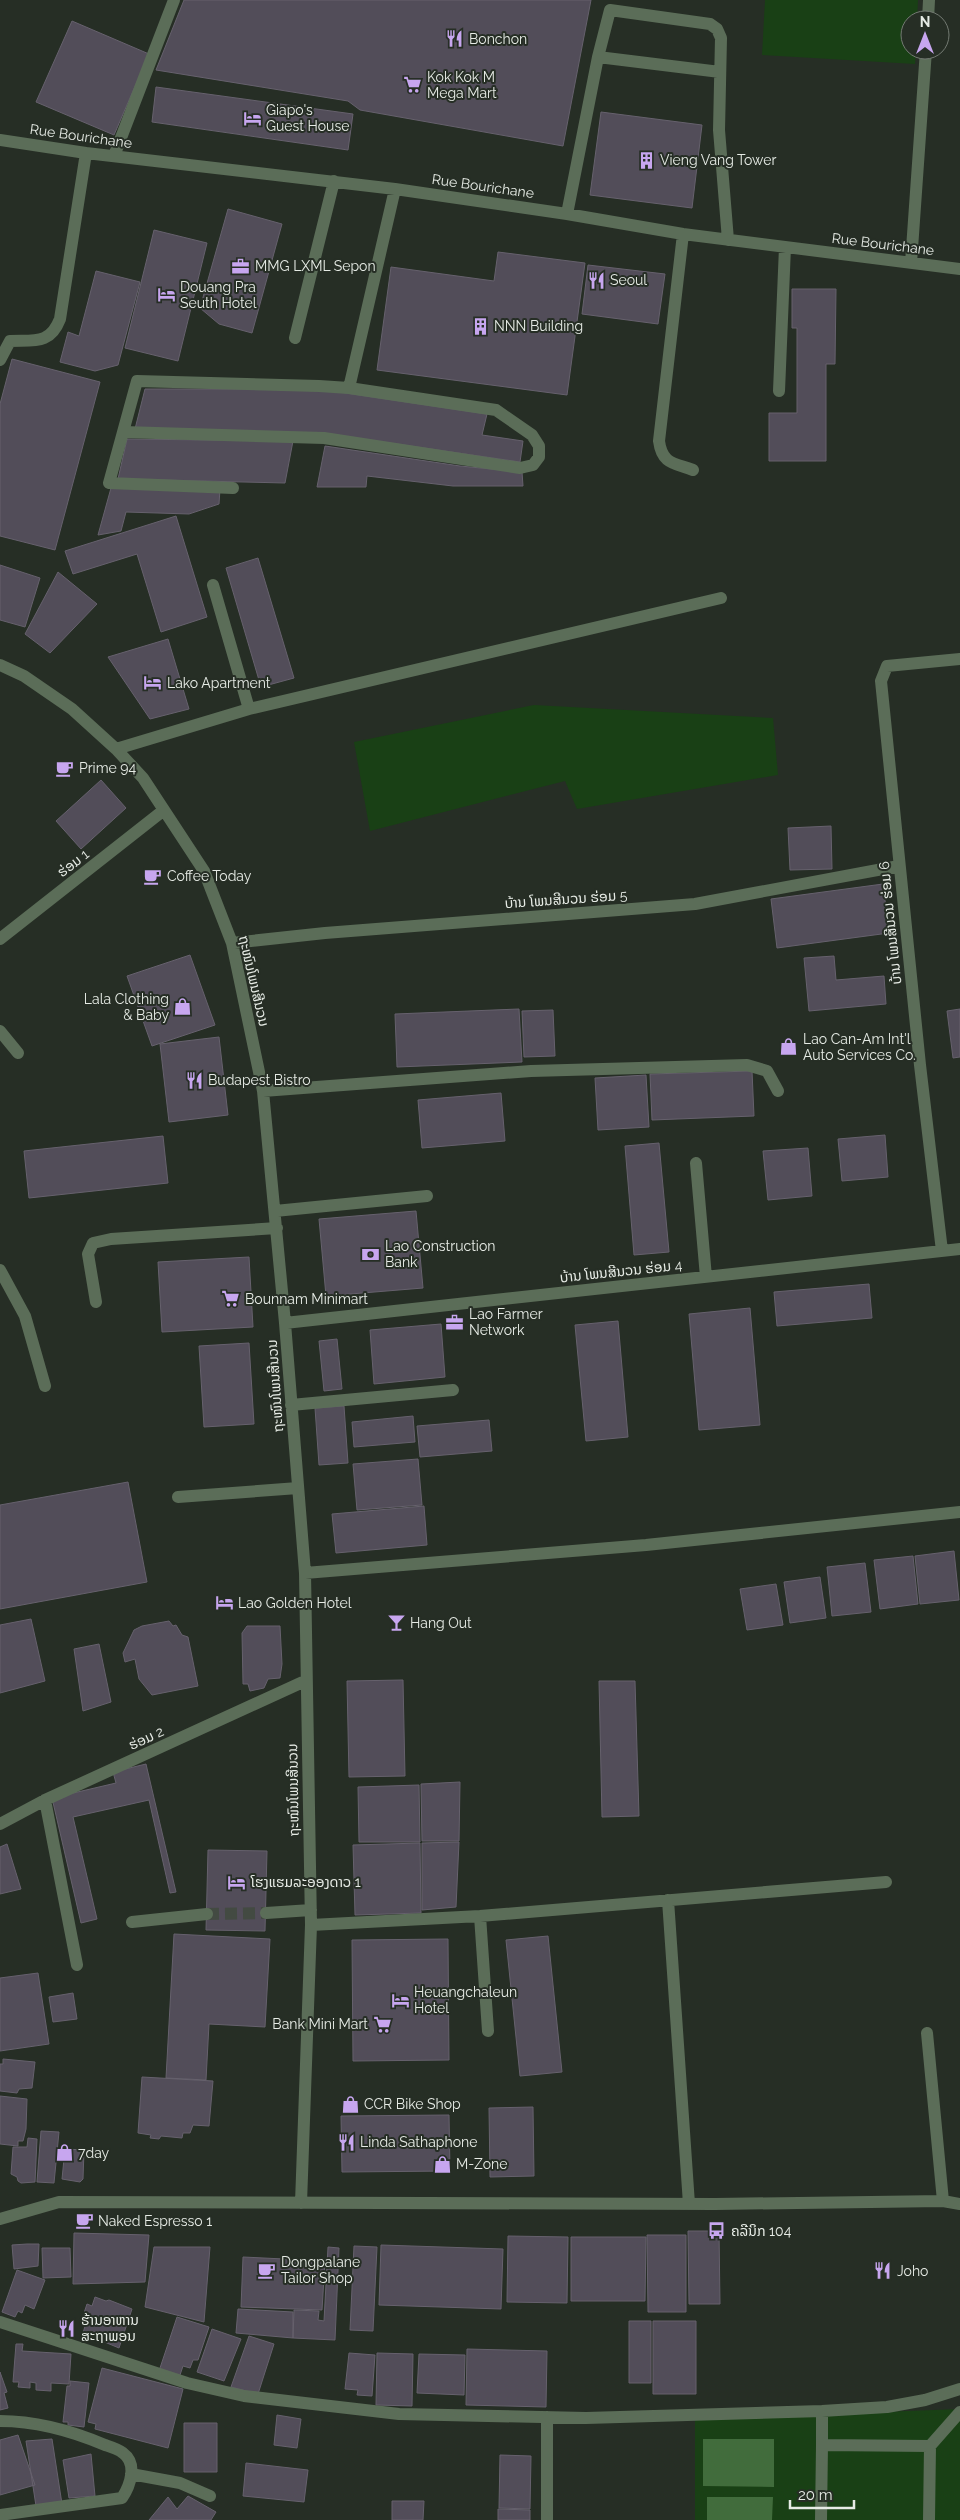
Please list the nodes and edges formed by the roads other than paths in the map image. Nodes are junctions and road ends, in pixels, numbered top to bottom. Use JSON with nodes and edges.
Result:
{"nodes":[{"id":1,"x":174,"y":0,"type":"edge"},
{"id":2,"x":610,"y":5,"type":"edge"},
{"id":3,"x":598,"y":57,"type":"junction"},
{"id":4,"x":925,"y":60,"type":"edge"},
{"id":5,"x":720,"y":72,"type":"junction"},
{"id":6,"x":0,"y":140,"type":"edge"},
{"id":7,"x":86,"y":153,"type":"junction"},
{"id":8,"x":114,"y":156,"type":"junction"},
{"id":9,"x":334,"y":181,"type":"junction"},
{"id":10,"x":396,"y":189,"type":"junction"},
{"id":11,"x":568,"y":214,"type":"junction"},
{"id":12,"x":682,"y":234,"type":"junction"},
{"id":13,"x":728,"y":240,"type":"junction"},
{"id":14,"x":785,"y":247,"type":"junction"},
{"id":15,"x":911,"y":263,"type":"junction"},
{"id":16,"x":960,"y":269,"type":"edge"},
{"id":17,"x":295,"y":338,"type":"dead end"},
{"id":18,"x":0,"y":360,"type":"edge"},
{"id":19,"x":349,"y":388,"type":"junction"},
{"id":20,"x":779,"y":392,"type":"dead end"},
{"id":21,"x":124,"y":432,"type":"junction"},
{"id":22,"x":693,"y":470,"type":"dead end"},
{"id":23,"x":233,"y":488,"type":"dead end"},
{"id":24,"x":213,"y":585,"type":"dead end"},
{"id":25,"x":721,"y":598,"type":"dead end"},
{"id":26,"x":960,"y":659,"type":"edge"},
{"id":27,"x":0,"y":665,"type":"edge"},
{"id":28,"x":249,"y":709,"type":"junction"},
{"id":29,"x":116,"y":749,"type":"junction"},
{"id":30,"x":164,"y":810,"type":"junction"},
{"id":31,"x":899,"y":866,"type":"junction"},
{"id":32,"x":0,"y":939,"type":"edge"},
{"id":33,"x":232,"y":944,"type":"junction"},
{"id":34,"x":0,"y":1031,"type":"edge"},
{"id":35,"x":18,"y":1053,"type":"dead end"},
{"id":36,"x":263,"y":1091,"type":"junction"},
{"id":37,"x":778,"y":1091,"type":"dead end"},
{"id":38,"x":696,"y":1163,"type":"dead end"},
{"id":39,"x":427,"y":1196,"type":"dead end"},
{"id":40,"x":275,"y":1211,"type":"junction"},
{"id":41,"x":277,"y":1228,"type":"junction"},
{"id":42,"x":960,"y":1249,"type":"edge"},
{"id":43,"x":942,"y":1252,"type":"junction"},
{"id":44,"x":0,"y":1270,"type":"edge"},
{"id":45,"x":706,"y":1277,"type":"junction"},
{"id":46,"x":96,"y":1302,"type":"dead end"},
{"id":47,"x":285,"y":1323,"type":"junction"},
{"id":48,"x":45,"y":1386,"type":"dead end"},
{"id":49,"x":453,"y":1390,"type":"dead end"},
{"id":50,"x":291,"y":1405,"type":"junction"},
{"id":51,"x":298,"y":1488,"type":"junction"},
{"id":52,"x":178,"y":1497,"type":"dead end"},
{"id":53,"x":960,"y":1512,"type":"edge"},
{"id":54,"x":305,"y":1573,"type":"junction"},
{"id":55,"x":306,"y":1681,"type":"junction"},
{"id":56,"x":45,"y":1800,"type":"junction"},
{"id":57,"x":0,"y":1824,"type":"edge"},
{"id":58,"x":886,"y":1882,"type":"dead end"},
{"id":59,"x":668,"y":1900,"type":"junction"},
{"id":60,"x":311,"y":1910,"type":"junction"},
{"id":61,"x":266,"y":1912,"type":"tunnel mouth"},
{"id":62,"x":207,"y":1914,"type":"tunnel mouth"},
{"id":63,"x":480,"y":1916,"type":"junction"},
{"id":64,"x":132,"y":1922,"type":"dead end"},
{"id":65,"x":311,"y":1926,"type":"junction"},
{"id":66,"x":77,"y":1965,"type":"dead end"},
{"id":67,"x":488,"y":2031,"type":"dead end"},
{"id":68,"x":927,"y":2033,"type":"dead end"},
{"id":69,"x":943,"y":2201,"type":"junction"},
{"id":70,"x":301,"y":2203,"type":"junction"},
{"id":71,"x":689,"y":2204,"type":"junction"},
{"id":72,"x":960,"y":2204,"type":"edge"},
{"id":73,"x":0,"y":2219,"type":"edge"},
{"id":74,"x":0,"y":2322,"type":"edge"},
{"id":75,"x":960,"y":2389,"type":"edge"},
{"id":76,"x":822,"y":2411,"type":"junction"},
{"id":77,"x":960,"y":2412,"type":"edge"},
{"id":78,"x":547,"y":2417,"type":"junction"},
{"id":79,"x":0,"y":2421,"type":"edge"},
{"id":80,"x":822,"y":2445,"type":"junction"},
{"id":81,"x":930,"y":2446,"type":"junction"},
{"id":82,"x":132,"y":2474,"type":"junction"},
{"id":83,"x":210,"y":2496,"type":"dead end"},
{"id":84,"x":0,"y":2515,"type":"edge"},
{"id":85,"x":547,"y":2520,"type":"edge"},
{"id":86,"x":822,"y":2520,"type":"edge"},
{"id":87,"x":929,"y":2520,"type":"edge"}],
"edges":[{"from":1,"to":8,"type":"street"},
{"from":2,"to":3,"type":"street"},
{"from":2,"to":5,"type":"street"},
{"from":3,"to":5,"type":"street"},
{"from":3,"to":11,"type":"street"},
{"from":4,"to":15,"type":"street"},
{"from":5,"to":13,"type":"street"},
{"from":6,"to":7,"type":"street","name":"Rue Bourichane"},
{"from":7,"to":8,"type":"street","name":"Rue Bourichane"},
{"from":7,"to":18,"type":"street"},
{"from":8,"to":9,"type":"street","name":"Rue Bourichane"},
{"from":9,"to":10,"type":"street","name":"Rue Bourichane"},
{"from":9,"to":17,"type":"street"},
{"from":10,"to":11,"type":"street","name":"Rue Bourichane"},
{"from":10,"to":19,"type":"street"},
{"from":11,"to":12,"type":"street","name":"Rue Bourichane"},
{"from":12,"to":13,"type":"street","name":"Rue Bourichane"},
{"from":12,"to":22,"type":"street"},
{"from":13,"to":14,"type":"street","name":"Rue Bourichane"},
{"from":14,"to":15,"type":"street","name":"Rue Bourichane"},
{"from":14,"to":20,"type":"street"},
{"from":15,"to":16,"type":"street","name":"Rue Bourichane"},
{"from":19,"to":21,"type":"street"},
{"from":19,"to":21,"type":"street"},
{"from":21,"to":23,"type":"street"},
{"from":24,"to":28,"type":"street"},
{"from":25,"to":28,"type":"street"},
{"from":26,"to":31,"type":"street","name":"ບ້ານ ໂພນສີນວນ ຮ່ອມ 6"},
{"from":27,"to":29,"type":"street","name":"ຖະໜົນໂພນສີນວນ"},
{"from":28,"to":29,"type":"street"},
{"from":29,"to":30,"type":"street","name":"ຖະໜົນໂພນສີນວນ"},
{"from":30,"to":32,"type":"street","name":"ຮ່ອມ 1"},
{"from":30,"to":33,"type":"street","name":"ຖະໜົນໂພນສີນວນ"},
{"from":31,"to":33,"type":"street","name":"ບ້ານ ໂພນສີນວນ ຮ່ອມ 5"},
{"from":31,"to":43,"type":"street","name":"ບ້ານ ໂພນສີນວນ ຮ່ອມ 6"},
{"from":33,"to":36,"type":"street","name":"ຖະໜົນໂພນສີນວນ"},
{"from":34,"to":35,"type":"street"},
{"from":36,"to":37,"type":"street"},
{"from":36,"to":40,"type":"street","name":"ຖະໜົນໂພນສີນວນ"},
{"from":38,"to":45,"type":"street"},
{"from":39,"to":40,"type":"street"},
{"from":40,"to":41,"type":"street","name":"ຖະໜົນໂພນສີນວນ"},
{"from":41,"to":46,"type":"street"},
{"from":41,"to":47,"type":"street","name":"ຖະໜົນໂພນສີນວນ"},
{"from":42,"to":43,"type":"street","name":"ບ້ານ ໂພນສີນວນ ຮ່ອມ 4"},
{"from":43,"to":45,"type":"street","name":"ບ້ານ ໂພນສີນວນ ຮ່ອມ 4"},
{"from":44,"to":48,"type":"street"},
{"from":45,"to":47,"type":"street","name":"ບ້ານ ໂພນສີນວນ ຮ່ອມ 4"},
{"from":47,"to":50,"type":"street","name":"ຖະໜົນໂພນສີນວນ"},
{"from":49,"to":50,"type":"street"},
{"from":50,"to":51,"type":"street","name":"ຖະໜົນໂພນສີນວນ"},
{"from":51,"to":52,"type":"street"},
{"from":51,"to":54,"type":"street","name":"ຖະໜົນໂພນສີນວນ"},
{"from":53,"to":54,"type":"street"},
{"from":54,"to":55,"type":"street","name":"ຖະໜົນໂພນສີນວນ"},
{"from":55,"to":56,"type":"street","name":"ຮ່ອມ 2"},
{"from":55,"to":60,"type":"street","name":"ຖະໜົນໂພນສີນວນ"},
{"from":56,"to":57,"type":"street","name":"ຮ່ອມ 2"},
{"from":56,"to":66,"type":"street"},
{"from":58,"to":59,"type":"street"},
{"from":59,"to":63,"type":"street"},
{"from":59,"to":71,"type":"street"},
{"from":60,"to":61,"type":"street"},
{"from":60,"to":65,"type":"street","name":"ຖະໜົນໂພນສີນວນ"},
{"from":62,"to":64,"type":"street"},
{"from":63,"to":65,"type":"street"},
{"from":63,"to":67,"type":"street"},
{"from":65,"to":70,"type":"street","name":"ຖະໜົນໂພນສີນວນ"},
{"from":68,"to":69,"type":"street"},
{"from":69,"to":71,"type":"street"},
{"from":69,"to":72,"type":"street"},
{"from":70,"to":71,"type":"street"},
{"from":70,"to":73,"type":"street"},
{"from":74,"to":78,"type":"street"},
{"from":75,"to":76,"type":"street"},
{"from":76,"to":78,"type":"street"},
{"from":76,"to":80,"type":"street"},
{"from":77,"to":81,"type":"street"},
{"from":78,"to":85,"type":"street"},
{"from":79,"to":82,"type":"street"},
{"from":80,"to":81,"type":"street"},
{"from":80,"to":86,"type":"street"},
{"from":81,"to":87,"type":"street"},
{"from":82,"to":83,"type":"street"},
{"from":82,"to":84,"type":"street"}]}
